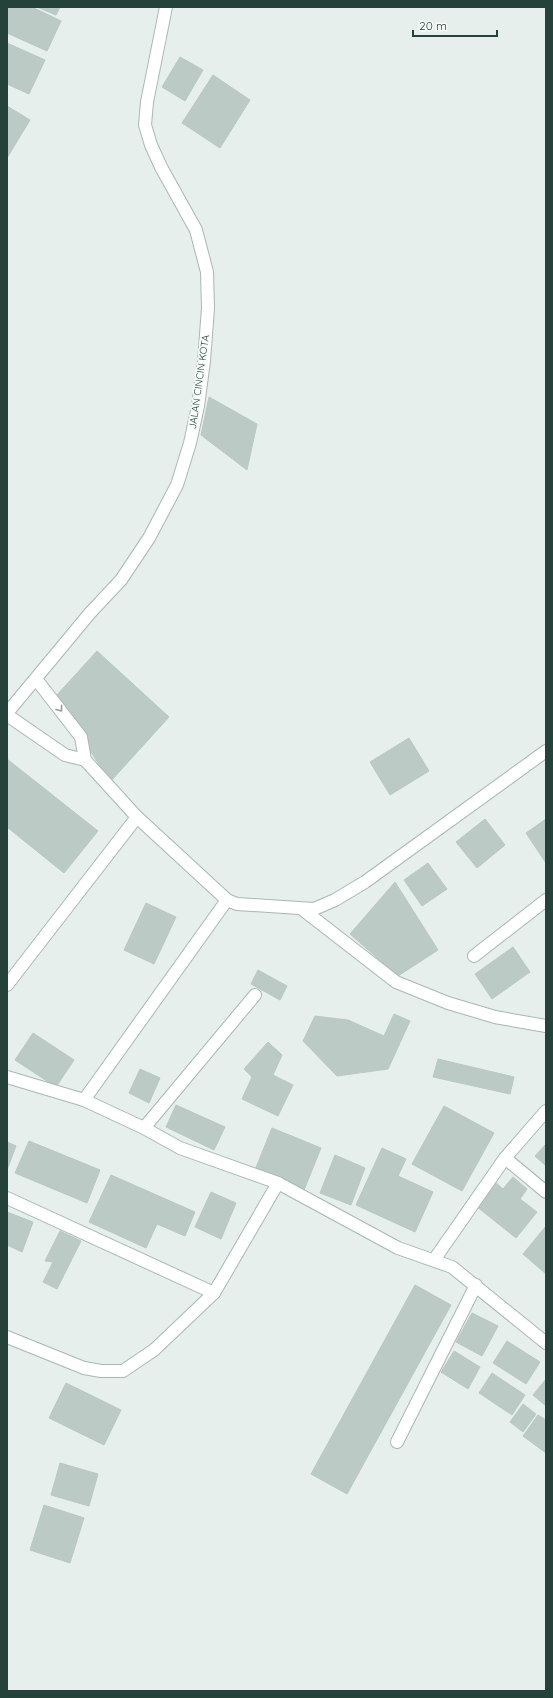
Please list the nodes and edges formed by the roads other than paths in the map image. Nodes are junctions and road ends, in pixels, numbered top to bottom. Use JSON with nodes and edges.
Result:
{"nodes":[{"id":1,"x":166,"y":7,"type":"edge"},
{"id":2,"x":36,"y":679,"type":"junction"},
{"id":3,"x":7,"y":714,"type":"edge"},
{"id":4,"x":546,"y":751,"type":"edge"},
{"id":5,"x":85,"y":760,"type":"junction"},
{"id":6,"x":137,"y":817,"type":"junction"},
{"id":7,"x":228,"y":900,"type":"junction"},
{"id":8,"x":546,"y":900,"type":"edge"},
{"id":9,"x":302,"y":909,"type":"junction"},
{"id":10,"x":474,"y":956,"type":"dead end"},
{"id":11,"x":7,"y":985,"type":"edge"},
{"id":12,"x":255,"y":995,"type":"dead end"},
{"id":13,"x":546,"y":1026,"type":"edge"},
{"id":14,"x":7,"y":1077,"type":"edge"},
{"id":15,"x":84,"y":1100,"type":"junction"},
{"id":16,"x":546,"y":1111,"type":"edge"},
{"id":17,"x":144,"y":1128,"type":"junction"},
{"id":18,"x":505,"y":1158,"type":"junction"},
{"id":19,"x":278,"y":1183,"type":"junction"},
{"id":20,"x":546,"y":1192,"type":"edge"},
{"id":21,"x":7,"y":1198,"type":"edge"},
{"id":22,"x":434,"y":1260,"type":"junction"},
{"id":23,"x":476,"y":1285,"type":"junction"},
{"id":24,"x":214,"y":1293,"type":"junction"},
{"id":25,"x":7,"y":1337,"type":"edge"},
{"id":26,"x":546,"y":1343,"type":"edge"},
{"id":27,"x":397,"y":1442,"type":"dead end"}],
"edges":[{"from":1,"to":2,"type":"street","name":"JALAN CINCIN KOTA"},
{"from":2,"to":3,"type":"street","name":"JALAN CINCIN KOTA"},
{"from":2,"to":5,"type":"street","one_way":true},
{"from":3,"to":5,"type":"street"},
{"from":4,"to":9,"type":"street"},
{"from":5,"to":6,"type":"street"},
{"from":6,"to":7,"type":"street"},
{"from":6,"to":11,"type":"street"},
{"from":7,"to":9,"type":"street"},
{"from":7,"to":15,"type":"street"},
{"from":8,"to":10,"type":"street"},
{"from":9,"to":13,"type":"street"},
{"from":12,"to":17,"type":"street"},
{"from":14,"to":15,"type":"street"},
{"from":15,"to":17,"type":"street"},
{"from":16,"to":18,"type":"street"},
{"from":17,"to":19,"type":"street"},
{"from":18,"to":20,"type":"street"},
{"from":18,"to":22,"type":"street"},
{"from":19,"to":22,"type":"street"},
{"from":19,"to":24,"type":"street"},
{"from":21,"to":24,"type":"street"},
{"from":22,"to":23,"type":"street"},
{"from":23,"to":26,"type":"street"},
{"from":23,"to":27,"type":"street"},
{"from":24,"to":25,"type":"street"}]}
